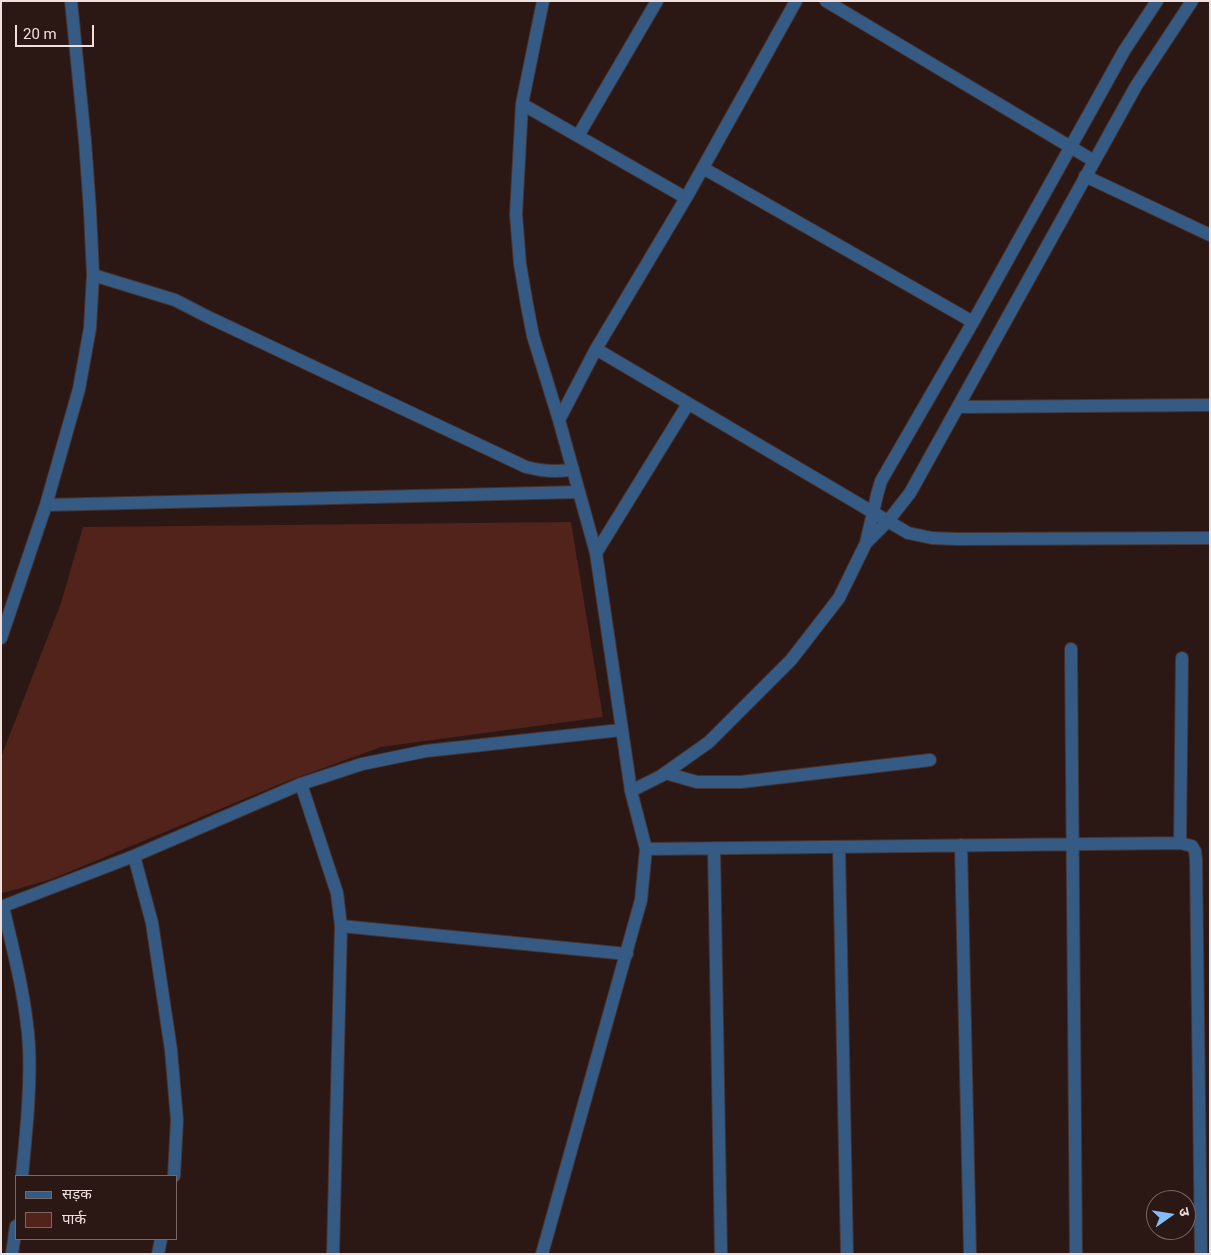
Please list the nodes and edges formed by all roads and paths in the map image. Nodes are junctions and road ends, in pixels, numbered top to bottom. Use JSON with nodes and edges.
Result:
{"nodes":[{"id":1,"x":71,"y":1,"type":"edge"},
{"id":2,"x":542,"y":1,"type":"edge"},
{"id":3,"x":658,"y":1,"type":"edge"},
{"id":4,"x":796,"y":1,"type":"edge"},
{"id":5,"x":826,"y":1,"type":"edge"},
{"id":6,"x":1157,"y":1,"type":"edge"},
{"id":7,"x":1192,"y":1,"type":"edge"},
{"id":8,"x":522,"y":104,"type":"junction"},
{"id":9,"x":578,"y":136,"type":"junction"},
{"id":10,"x":1070,"y":146,"type":"junction"},
{"id":11,"x":1094,"y":161,"type":"junction"},
{"id":12,"x":703,"y":168,"type":"junction"},
{"id":13,"x":1085,"y":176,"type":"junction"},
{"id":14,"x":686,"y":198,"type":"junction"},
{"id":15,"x":1210,"y":235,"type":"edge"},
{"id":16,"x":93,"y":275,"type":"junction"},
{"id":17,"x":973,"y":322,"type":"junction"},
{"id":18,"x":596,"y":349,"type":"junction"},
{"id":19,"x":688,"y":404,"type":"junction"},
{"id":20,"x":1210,"y":405,"type":"edge"},
{"id":21,"x":958,"y":407,"type":"junction"},
{"id":22,"x":559,"y":420,"type":"junction"},
{"id":23,"x":573,"y":469,"type":"junction"},
{"id":24,"x":579,"y":492,"type":"junction"},
{"id":25,"x":46,"y":505,"type":"junction"},
{"id":26,"x":873,"y":511,"type":"junction"},
{"id":27,"x":888,"y":521,"type":"junction"},
{"id":28,"x":1210,"y":538,"type":"edge"},
{"id":29,"x":866,"y":543,"type":"junction"},
{"id":30,"x":596,"y":554,"type":"junction"},
{"id":31,"x":1,"y":638,"type":"edge"},
{"id":32,"x":1071,"y":649,"type":"dead end"},
{"id":33,"x":1182,"y":658,"type":"dead end"},
{"id":34,"x":621,"y":730,"type":"junction"},
{"id":35,"x":930,"y":760,"type":"dead end"},
{"id":36,"x":665,"y":773,"type":"junction"},
{"id":37,"x":301,"y":784,"type":"junction"},
{"id":38,"x":631,"y":791,"type":"junction"},
{"id":39,"x":1180,"y":843,"type":"junction"},
{"id":40,"x":1073,"y":844,"type":"junction"},
{"id":41,"x":960,"y":845,"type":"junction"},
{"id":42,"x":839,"y":847,"type":"junction"},
{"id":43,"x":714,"y":848,"type":"junction"},
{"id":44,"x":646,"y":849,"type":"junction"},
{"id":45,"x":134,"y":856,"type":"junction"},
{"id":46,"x":2,"y":907,"type":"edge"},
{"id":47,"x":341,"y":926,"type":"junction"},
{"id":48,"x":627,"y":954,"type":"junction"},
{"id":49,"x":22,"y":1175,"type":"edge"},
{"id":50,"x":174,"y":1175,"type":"edge"},
{"id":51,"x":15,"y":1233,"type":"edge"},
{"id":52,"x":162,"y":1240,"type":"edge"},
{"id":53,"x":12,"y":1254,"type":"edge"},
{"id":54,"x":158,"y":1254,"type":"edge"},
{"id":55,"x":333,"y":1254,"type":"edge"},
{"id":56,"x":542,"y":1254,"type":"edge"},
{"id":57,"x":721,"y":1254,"type":"edge"},
{"id":58,"x":847,"y":1254,"type":"edge"},
{"id":59,"x":970,"y":1254,"type":"edge"},
{"id":60,"x":1076,"y":1254,"type":"edge"},
{"id":61,"x":1201,"y":1254,"type":"edge"}],
"edges":[{"from":1,"to":16,"type":"street"},
{"from":2,"to":8,"type":"street"},
{"from":3,"to":9,"type":"street"},
{"from":4,"to":12,"type":"street"},
{"from":5,"to":10,"type":"street"},
{"from":6,"to":10,"type":"street"},
{"from":7,"to":11,"type":"street"},
{"from":8,"to":9,"type":"street"},
{"from":8,"to":22,"type":"street"},
{"from":9,"to":14,"type":"street"},
{"from":10,"to":11,"type":"street"},
{"from":10,"to":17,"type":"street"},
{"from":11,"to":13,"type":"street"},
{"from":12,"to":14,"type":"street"},
{"from":12,"to":17,"type":"street"},
{"from":13,"to":15,"type":"street"},
{"from":13,"to":21,"type":"street"},
{"from":14,"to":18,"type":"street"},
{"from":16,"to":23,"type":"street"},
{"from":16,"to":25,"type":"street"},
{"from":17,"to":26,"type":"street"},
{"from":18,"to":19,"type":"street"},
{"from":18,"to":22,"type":"street"},
{"from":19,"to":26,"type":"street"},
{"from":19,"to":30,"type":"street"},
{"from":20,"to":21,"type":"street"},
{"from":21,"to":27,"type":"street"},
{"from":22,"to":23,"type":"street"},
{"from":23,"to":24,"type":"street"},
{"from":24,"to":25,"type":"street"},
{"from":24,"to":30,"type":"street"},
{"from":25,"to":31,"type":"street"},
{"from":26,"to":27,"type":"street"},
{"from":26,"to":29,"type":"street"},
{"from":27,"to":28,"type":"street"},
{"from":27,"to":29,"type":"street"},
{"from":29,"to":36,"type":"street"},
{"from":30,"to":34,"type":"street"},
{"from":32,"to":40,"type":"street"},
{"from":33,"to":39,"type":"street"},
{"from":34,"to":37,"type":"street"},
{"from":34,"to":38,"type":"street"},
{"from":35,"to":36,"type":"street"},
{"from":36,"to":38,"type":"street"},
{"from":37,"to":45,"type":"street"},
{"from":37,"to":47,"type":"street"},
{"from":38,"to":44,"type":"street"},
{"from":39,"to":40,"type":"street"},
{"from":39,"to":61,"type":"street"},
{"from":40,"to":41,"type":"street"},
{"from":40,"to":60,"type":"street"},
{"from":41,"to":42,"type":"street"},
{"from":41,"to":59,"type":"street"},
{"from":42,"to":43,"type":"street"},
{"from":42,"to":58,"type":"street"},
{"from":43,"to":44,"type":"street"},
{"from":43,"to":57,"type":"street"},
{"from":44,"to":48,"type":"street"},
{"from":45,"to":46,"type":"street"},
{"from":45,"to":50,"type":"street"},
{"from":46,"to":49,"type":"street"},
{"from":47,"to":48,"type":"street"},
{"from":47,"to":55,"type":"street"},
{"from":48,"to":56,"type":"street"},
{"from":51,"to":53,"type":"street"},
{"from":52,"to":54,"type":"street"}]}
